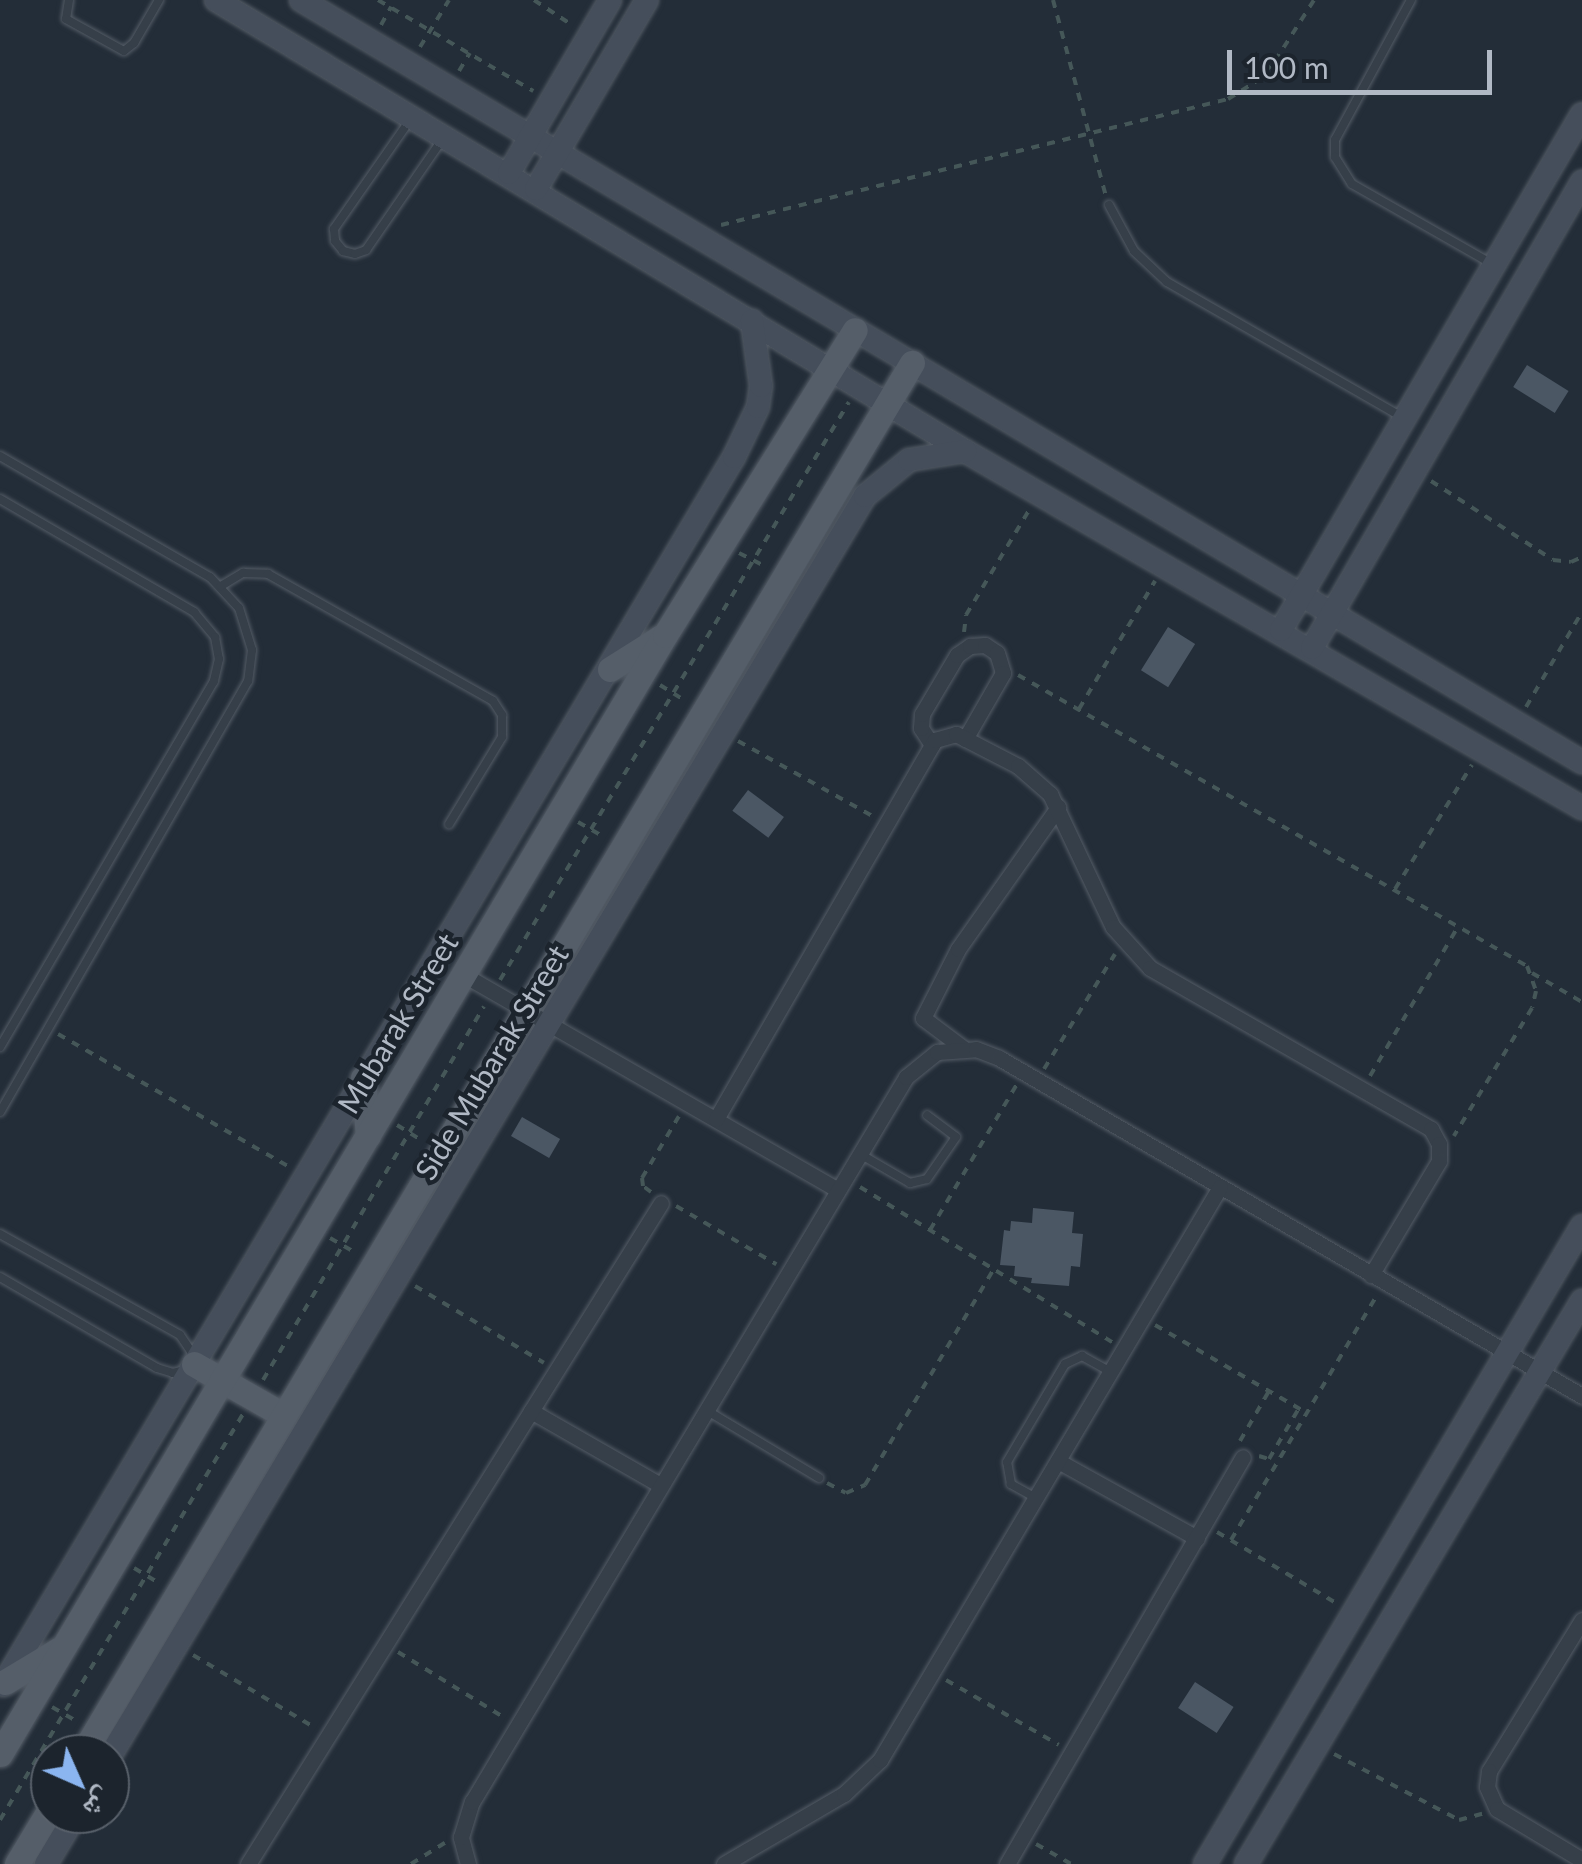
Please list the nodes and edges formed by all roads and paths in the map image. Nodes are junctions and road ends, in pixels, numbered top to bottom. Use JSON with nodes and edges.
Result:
{"nodes":[{"id":1,"x":69,"y":0,"type":"edge"},
{"id":2,"x":159,"y":0,"type":"edge"},
{"id":3,"x":218,"y":0,"type":"edge"},
{"id":4,"x":301,"y":0,"type":"edge"},
{"id":5,"x":378,"y":0,"type":"edge"},
{"id":6,"x":449,"y":0,"type":"edge"},
{"id":7,"x":534,"y":0,"type":"edge"},
{"id":8,"x":610,"y":0,"type":"edge"},
{"id":9,"x":647,"y":0,"type":"edge"},
{"id":10,"x":1053,"y":0,"type":"edge"},
{"id":11,"x":1314,"y":0,"type":"edge"},
{"id":12,"x":1411,"y":0,"type":"edge"},
{"id":13,"x":431,"y":30,"type":"junction"},
{"id":14,"x":589,"y":36,"type":"junction"},
{"id":15,"x":409,"y":64,"type":"junction"},
{"id":16,"x":550,"y":102,"type":"junction"},
{"id":17,"x":1582,"y":114,"type":"edge"},
{"id":18,"x":412,"y":116,"type":"junction"},
{"id":19,"x":1090,"y":134,"type":"junction"},
{"id":20,"x":445,"y":135,"type":"junction"},
{"id":21,"x":530,"y":136,"type":"junction"},
{"id":22,"x":557,"y":152,"type":"junction"},
{"id":23,"x":508,"y":173,"type":"junction"},
{"id":24,"x":1582,"y":182,"type":"edge"},
{"id":25,"x":536,"y":189,"type":"junction"},
{"id":26,"x":1109,"y":205,"type":"joint"},
{"id":27,"x":692,"y":232,"type":"junction"},
{"id":28,"x":1494,"y":264,"type":"junction"},
{"id":29,"x":752,"y":322,"type":"junction"},
{"id":30,"x":855,"y":330,"type":"junction"},
{"id":31,"x":912,"y":363,"type":"junction"},
{"id":32,"x":832,"y":368,"type":"junction"},
{"id":33,"x":859,"y":385,"type":"junction"},
{"id":34,"x":888,"y":404,"type":"junction"},
{"id":35,"x":1404,"y":419,"type":"junction"},
{"id":36,"x":965,"y":451,"type":"junction"},
{"id":37,"x":0,"y":456,"type":"edge"},
{"id":38,"x":1415,"y":470,"type":"junction"},
{"id":39,"x":1040,"y":493,"type":"junction"},
{"id":40,"x":0,"y":499,"type":"edge"},
{"id":41,"x":722,"y":544,"type":"junction"},
{"id":42,"x":1582,"y":556,"type":"edge"},
{"id":43,"x":754,"y":560,"type":"junction"},
{"id":44,"x":1165,"y":564,"type":"junction"},
{"id":45,"x":784,"y":577,"type":"junction"},
{"id":46,"x":222,"y":586,"type":"junction"},
{"id":47,"x":1301,"y":595,"type":"junction"},
{"id":48,"x":1582,"y":612,"type":"edge"},
{"id":49,"x":1332,"y":613,"type":"junction"},
{"id":50,"x":1281,"y":630,"type":"junction"},
{"id":51,"x":665,"y":634,"type":"junction"},
{"id":52,"x":970,"y":646,"type":"junction"},
{"id":53,"x":1312,"y":648,"type":"junction"},
{"id":54,"x":1002,"y":666,"type":"junction"},
{"id":55,"x":610,"y":669,"type":"junction"},
{"id":56,"x":642,"y":674,"type":"junction"},
{"id":57,"x":674,"y":693,"type":"junction"},
{"id":58,"x":1079,"y":709,"type":"junction"},
{"id":59,"x":703,"y":711,"type":"junction"},
{"id":60,"x":1516,"y":723,"type":"junction"},
{"id":61,"x":723,"y":733,"type":"junction"},
{"id":62,"x":966,"y":739,"type":"junction"},
{"id":63,"x":932,"y":745,"type":"junction"},
{"id":64,"x":1482,"y":749,"type":"junction"},
{"id":65,"x":1582,"y":762,"type":"edge"},
{"id":66,"x":1058,"y":807,"type":"junction"},
{"id":67,"x":1582,"y":808,"type":"edge"},
{"id":68,"x":560,"y":811,"type":"junction"},
{"id":69,"x":449,"y":824,"type":"dead end"},
{"id":70,"x":887,"y":824,"type":"junction"},
{"id":71,"x":593,"y":830,"type":"junction"},
{"id":72,"x":622,"y":847,"type":"junction"},
{"id":73,"x":1395,"y":889,"type":"junction"},
{"id":74,"x":1459,"y":925,"type":"junction"},
{"id":75,"x":1123,"y":941,"type":"junction"},
{"id":76,"x":464,"y":974,"type":"junction"},
{"id":77,"x":1532,"y":974,"type":"junction"},
{"id":78,"x":493,"y":991,"type":"junction"},
{"id":79,"x":1582,"y":1002,"type":"edge"},
{"id":80,"x":524,"y":1008,"type":"junction"},
{"id":81,"x":549,"y":1024,"type":"junction"},
{"id":82,"x":48,"y":1028,"type":"junction"},
{"id":83,"x":4,"y":1034,"type":"edge"},
{"id":84,"x":0,"y":1047,"type":"edge"},
{"id":85,"x":963,"y":1048,"type":"junction"},
{"id":86,"x":1030,"y":1076,"type":"junction"},
{"id":87,"x":362,"y":1078,"type":"junction"},
{"id":88,"x":1363,"y":1088,"type":"junction"},
{"id":89,"x":688,"y":1103,"type":"junction"},
{"id":90,"x":0,"y":1112,"type":"edge"},
{"id":91,"x":927,"y":1114,"type":"dead end"},
{"id":92,"x":716,"y":1119,"type":"junction"},
{"id":93,"x":374,"y":1125,"type":"junction"},
{"id":94,"x":410,"y":1133,"type":"junction"},
{"id":95,"x":440,"y":1152,"type":"junction"},
{"id":96,"x":860,"y":1154,"type":"junction"},
{"id":97,"x":1439,"y":1161,"type":"junction"},
{"id":98,"x":305,"y":1176,"type":"junction"},
{"id":99,"x":842,"y":1184,"type":"junction"},
{"id":100,"x":1220,"y":1187,"type":"junction"},
{"id":101,"x":660,"y":1202,"type":"dead end"},
{"id":102,"x":1582,"y":1226,"type":"edge"},
{"id":103,"x":312,"y":1229,"type":"junction"},
{"id":104,"x":930,"y":1230,"type":"junction"},
{"id":105,"x":0,"y":1234,"type":"edge"},
{"id":106,"x":343,"y":1246,"type":"junction"},
{"id":107,"x":374,"y":1262,"type":"junction"},
{"id":108,"x":994,"y":1269,"type":"junction"},
{"id":109,"x":789,"y":1271,"type":"junction"},
{"id":110,"x":398,"y":1276,"type":"junction"},
{"id":111,"x":0,"y":1277,"type":"edge"},
{"id":112,"x":1378,"y":1279,"type":"junction"},
{"id":113,"x":1582,"y":1301,"type":"edge"},
{"id":114,"x":1143,"y":1318,"type":"junction"},
{"id":115,"x":1124,"y":1350,"type":"junction"},
{"id":116,"x":1506,"y":1353,"type":"junction"},
{"id":117,"x":194,"y":1364,"type":"junction"},
{"id":118,"x":556,"y":1370,"type":"junction"},
{"id":119,"x":1111,"y":1372,"type":"junction"},
{"id":120,"x":1539,"y":1372,"type":"junction"},
{"id":121,"x":222,"y":1381,"type":"junction"},
{"id":122,"x":1269,"y":1391,"type":"junction"},
{"id":123,"x":1582,"y":1396,"type":"edge"},
{"id":124,"x":252,"y":1398,"type":"junction"},
{"id":125,"x":1299,"y":1408,"type":"junction"},
{"id":126,"x":706,"y":1410,"type":"junction"},
{"id":127,"x":531,"y":1411,"type":"junction"},
{"id":128,"x":1307,"y":1413,"type":"junction"},
{"id":129,"x":283,"y":1415,"type":"junction"},
{"id":130,"x":1243,"y":1457,"type":"dead end"},
{"id":131,"x":1058,"y":1461,"type":"junction"},
{"id":132,"x":819,"y":1478,"type":"joint"},
{"id":133,"x":660,"y":1486,"type":"junction"},
{"id":134,"x":1036,"y":1498,"type":"junction"},
{"id":135,"x":1201,"y":1531,"type":"junction"},
{"id":136,"x":1231,"y":1540,"type":"junction"},
{"id":137,"x":117,"y":1558,"type":"junction"},
{"id":138,"x":148,"y":1576,"type":"junction"},
{"id":139,"x":178,"y":1594,"type":"junction"},
{"id":140,"x":1352,"y":1613,"type":"junction"},
{"id":141,"x":1582,"y":1620,"type":"edge"},
{"id":142,"x":385,"y":1644,"type":"junction"},
{"id":143,"x":176,"y":1645,"type":"junction"},
{"id":144,"x":65,"y":1646,"type":"junction"},
{"id":145,"x":932,"y":1672,"type":"junction"},
{"id":146,"x":3,"y":1686,"type":"edge"},
{"id":147,"x":35,"y":1696,"type":"junction"},
{"id":148,"x":64,"y":1714,"type":"junction"},
{"id":149,"x":517,"y":1725,"type":"junction"},
{"id":150,"x":81,"y":1734,"type":"edge"},
{"id":151,"x":94,"y":1734,"type":"edge"},
{"id":152,"x":123,"y":1734,"type":"edge"},
{"id":153,"x":328,"y":1736,"type":"junction"},
{"id":154,"x":1316,"y":1745,"type":"junction"},
{"id":155,"x":1072,"y":1752,"type":"junction"},
{"id":156,"x":0,"y":1754,"type":"edge"},
{"id":157,"x":1492,"y":1802,"type":"junction"},
{"id":158,"x":0,"y":1820,"type":"edge"},
{"id":159,"x":35,"y":1834,"type":"edge"},
{"id":160,"x":64,"y":1834,"type":"edge"},
{"id":161,"x":1023,"y":1836,"type":"junction"},
{"id":162,"x":460,"y":1838,"type":"junction"},
{"id":163,"x":1582,"y":1860,"type":"edge"},
{"id":164,"x":17,"y":1864,"type":"edge"},
{"id":165,"x":46,"y":1864,"type":"edge"},
{"id":166,"x":248,"y":1864,"type":"edge"},
{"id":167,"x":411,"y":1864,"type":"edge"},
{"id":168,"x":468,"y":1864,"type":"edge"},
{"id":169,"x":724,"y":1864,"type":"edge"},
{"id":170,"x":1008,"y":1864,"type":"edge"},
{"id":171,"x":1071,"y":1864,"type":"edge"},
{"id":172,"x":1204,"y":1864,"type":"edge"},
{"id":173,"x":1246,"y":1864,"type":"edge"}],
"edges":[{"from":1,"to":2,"type":"lane"},
{"from":3,"to":18,"type":"main road"},
{"from":4,"to":15,"type":"main road"},
{"from":5,"to":13,"type":"path"},
{"from":6,"to":13,"type":"path"},
{"from":7,"to":14,"type":"path"},
{"from":8,"to":14,"type":"main road"},
{"from":9,"to":22,"type":"main road"},
{"from":10,"to":19,"type":"path"},
{"from":11,"to":19,"type":"path"},
{"from":12,"to":28,"type":"lane"},
{"from":13,"to":15,"type":"path"},
{"from":13,"to":16,"type":"path"},
{"from":14,"to":16,"type":"main road"},
{"from":15,"to":21,"type":"main road"},
{"from":16,"to":21,"type":"main road"},
{"from":17,"to":28,"type":"main road"},
{"from":18,"to":20,"type":"main road"},
{"from":18,"to":20,"type":"lane"},
{"from":19,"to":26,"type":"path"},
{"from":19,"to":27,"type":"path"},
{"from":20,"to":23,"type":"main road"},
{"from":21,"to":22,"type":"main road"},
{"from":21,"to":23,"type":"main road"},
{"from":22,"to":25,"type":"main road"},
{"from":22,"to":27,"type":"main road"},
{"from":23,"to":25,"type":"main road"},
{"from":24,"to":38,"type":"main road"},
{"from":25,"to":29,"type":"main road"},
{"from":26,"to":35,"type":"lane"},
{"from":27,"to":30,"type":"main road"},
{"from":28,"to":35,"type":"main road"},
{"from":29,"to":32,"type":"main road"},
{"from":29,"to":55,"type":"main road"},
{"from":30,"to":31,"type":"main road"},
{"from":30,"to":32,"type":"main road","name":"Mubarak Street"},
{"from":31,"to":34,"type":"main road"},
{"from":31,"to":47,"type":"main road"},
{"from":32,"to":33,"type":"main road"},
{"from":32,"to":41,"type":"main road","name":"Mubarak Street"},
{"from":33,"to":34,"type":"main road"},
{"from":33,"to":43,"type":"path"},
{"from":34,"to":36,"type":"main road"},
{"from":34,"to":45,"type":"main road"},
{"from":35,"to":47,"type":"main road"},
{"from":36,"to":39,"type":"main road"},
{"from":36,"to":61,"type":"main road","name":"Side Mubarak Street"},
{"from":37,"to":46,"type":"lane"},
{"from":38,"to":42,"type":"path"},
{"from":38,"to":49,"type":"main road"},
{"from":39,"to":44,"type":"main road"},
{"from":39,"to":52,"type":"path"},
{"from":40,"to":83,"type":"lane"},
{"from":41,"to":43,"type":"path"},
{"from":41,"to":51,"type":"main road","name":"Mubarak Street"},
{"from":43,"to":45,"type":"path"},
{"from":43,"to":57,"type":"path"},
{"from":44,"to":50,"type":"main road"},
{"from":44,"to":58,"type":"path"},
{"from":45,"to":59,"type":"main road"},
{"from":46,"to":69,"type":"lane"},
{"from":46,"to":82,"type":"lane"},
{"from":47,"to":49,"type":"main road"},
{"from":47,"to":50,"type":"main road"},
{"from":48,"to":60,"type":"path"},
{"from":49,"to":53,"type":"main road"},
{"from":49,"to":60,"type":"main road"},
{"from":50,"to":53,"type":"main road"},
{"from":51,"to":55,"type":"main road"},
{"from":51,"to":56,"type":"main road","name":"Mubarak Street"},
{"from":52,"to":54,"type":"street"},
{"from":52,"to":63,"type":"street"},
{"from":53,"to":64,"type":"main road"},
{"from":54,"to":58,"type":"path"},
{"from":54,"to":62,"type":"street"},
{"from":55,"to":87,"type":"main road"},
{"from":56,"to":57,"type":"path"},
{"from":56,"to":68,"type":"main road","name":"Mubarak Street"},
{"from":57,"to":59,"type":"path"},
{"from":57,"to":71,"type":"path"},
{"from":58,"to":73,"type":"path"},
{"from":59,"to":72,"type":"main road"},
{"from":60,"to":65,"type":"main road"},
{"from":61,"to":70,"type":"path"},
{"from":61,"to":81,"type":"main road","name":"Side Mubarak Street"},
{"from":62,"to":63,"type":"street"},
{"from":62,"to":66,"type":"street"},
{"from":63,"to":70,"type":"street"},
{"from":64,"to":67,"type":"main road"},
{"from":64,"to":73,"type":"path"},
{"from":66,"to":75,"type":"street"},
{"from":66,"to":85,"type":"street"},
{"from":68,"to":71,"type":"path"},
{"from":68,"to":76,"type":"main road","name":"Mubarak Street"},
{"from":70,"to":92,"type":"street"},
{"from":71,"to":72,"type":"path"},
{"from":71,"to":78,"type":"path"},
{"from":72,"to":80,"type":"main road"},
{"from":73,"to":74,"type":"path"},
{"from":74,"to":77,"type":"path"},
{"from":74,"to":88,"type":"path"},
{"from":75,"to":86,"type":"path"},
{"from":75,"to":88,"type":"street"},
{"from":76,"to":78,"type":"street"},
{"from":76,"to":93,"type":"main road","name":"Mubarak Street"},
{"from":77,"to":79,"type":"path"},
{"from":77,"to":97,"type":"path"},
{"from":78,"to":80,"type":"street"},
{"from":78,"to":94,"type":"path"},
{"from":80,"to":81,"type":"street"},
{"from":80,"to":95,"type":"main road"},
{"from":81,"to":89,"type":"street"},
{"from":81,"to":110,"type":"main road","name":"Side Mubarak Street"},
{"from":82,"to":90,"type":"lane"},
{"from":82,"to":98,"type":"path"},
{"from":83,"to":84,"type":"lane"},
{"from":85,"to":86,"type":"street"},
{"from":85,"to":96,"type":"street"},
{"from":86,"to":100,"type":"street"},
{"from":86,"to":104,"type":"path"},
{"from":87,"to":93,"type":"main road"},
{"from":87,"to":98,"type":"main road"},
{"from":88,"to":97,"type":"street"},
{"from":89,"to":92,"type":"street"},
{"from":89,"to":109,"type":"path"},
{"from":91,"to":96,"type":"lane"},
{"from":92,"to":99,"type":"street"},
{"from":93,"to":94,"type":"path"},
{"from":93,"to":103,"type":"main road","name":"Mubarak Street"},
{"from":94,"to":95,"type":"path"},
{"from":94,"to":106,"type":"path"},
{"from":95,"to":107,"type":"main road"},
{"from":96,"to":99,"type":"street"},
{"from":97,"to":112,"type":"street"},
{"from":98,"to":117,"type":"main road"},
{"from":99,"to":104,"type":"path"},
{"from":99,"to":109,"type":"street"},
{"from":100,"to":112,"type":"street"},
{"from":100,"to":114,"type":"street"},
{"from":101,"to":118,"type":"street"},
{"from":102,"to":116,"type":"main road"},
{"from":103,"to":106,"type":"path"},
{"from":103,"to":121,"type":"main road","name":"Mubarak Street"},
{"from":104,"to":108,"type":"path"},
{"from":105,"to":117,"type":"lane"},
{"from":106,"to":107,"type":"path"},
{"from":106,"to":124,"type":"path"},
{"from":107,"to":129,"type":"main road"},
{"from":108,"to":115,"type":"path"},
{"from":108,"to":132,"type":"path"},
{"from":109,"to":126,"type":"street"},
{"from":110,"to":118,"type":"path"},
{"from":110,"to":143,"type":"main road","name":"Side Mubarak Street"},
{"from":111,"to":117,"type":"lane"},
{"from":112,"to":116,"type":"street"},
{"from":112,"to":128,"type":"path"},
{"from":113,"to":120,"type":"main road"},
{"from":114,"to":115,"type":"street"},
{"from":114,"to":122,"type":"path"},
{"from":115,"to":119,"type":"street"},
{"from":116,"to":120,"type":"street"},
{"from":116,"to":140,"type":"main road"},
{"from":117,"to":121,"type":"main road"},
{"from":117,"to":146,"type":"main road"},
{"from":118,"to":127,"type":"street"},
{"from":119,"to":131,"type":"street"},
{"from":119,"to":134,"type":"lane"},
{"from":120,"to":123,"type":"street"},
{"from":120,"to":154,"type":"main road"},
{"from":121,"to":124,"type":"main road"},
{"from":121,"to":137,"type":"main road","name":"Mubarak Street"},
{"from":122,"to":125,"type":"path"},
{"from":122,"to":125,"type":"path"},
{"from":124,"to":129,"type":"main road"},
{"from":124,"to":138,"type":"path"},
{"from":125,"to":128,"type":"path"},
{"from":126,"to":132,"type":"lane"},
{"from":126,"to":133,"type":"street"},
{"from":127,"to":133,"type":"street"},
{"from":127,"to":142,"type":"street"},
{"from":128,"to":136,"type":"path"},
{"from":129,"to":139,"type":"main road"},
{"from":130,"to":135,"type":"street"},
{"from":131,"to":134,"type":"street"},
{"from":131,"to":135,"type":"street"},
{"from":133,"to":149,"type":"street"},
{"from":134,"to":145,"type":"street"},
{"from":135,"to":136,"type":"path"},
{"from":135,"to":155,"type":"street"},
{"from":136,"to":140,"type":"path"},
{"from":137,"to":138,"type":"path"},
{"from":137,"to":144,"type":"main road","name":"Mubarak Street"},
{"from":138,"to":139,"type":"path"},
{"from":138,"to":148,"type":"path"},
{"from":139,"to":151,"type":"main road"},
{"from":140,"to":172,"type":"main road"},
{"from":141,"to":157,"type":"street"},
{"from":142,"to":149,"type":"path"},
{"from":142,"to":153,"type":"street"},
{"from":143,"to":152,"type":"main road","name":"Side Mubarak Street"},
{"from":143,"to":153,"type":"path"},
{"from":144,"to":146,"type":"main road"},
{"from":144,"to":147,"type":"main road","name":"Mubarak Street"},
{"from":145,"to":155,"type":"path"},
{"from":145,"to":169,"type":"street"},
{"from":147,"to":148,"type":"path"},
{"from":147,"to":156,"type":"main road","name":"Mubarak Street"},
{"from":148,"to":150,"type":"path"},
{"from":148,"to":158,"type":"path"},
{"from":149,"to":162,"type":"street"},
{"from":153,"to":166,"type":"street"},
{"from":154,"to":157,"type":"path"},
{"from":154,"to":173,"type":"main road"},
{"from":155,"to":161,"type":"street"},
{"from":157,"to":163,"type":"street"},
{"from":159,"to":164,"type":"main road"},
{"from":160,"to":165,"type":"main road"},
{"from":161,"to":170,"type":"street"},
{"from":161,"to":171,"type":"path"},
{"from":162,"to":167,"type":"path"},
{"from":162,"to":168,"type":"street"}]}
